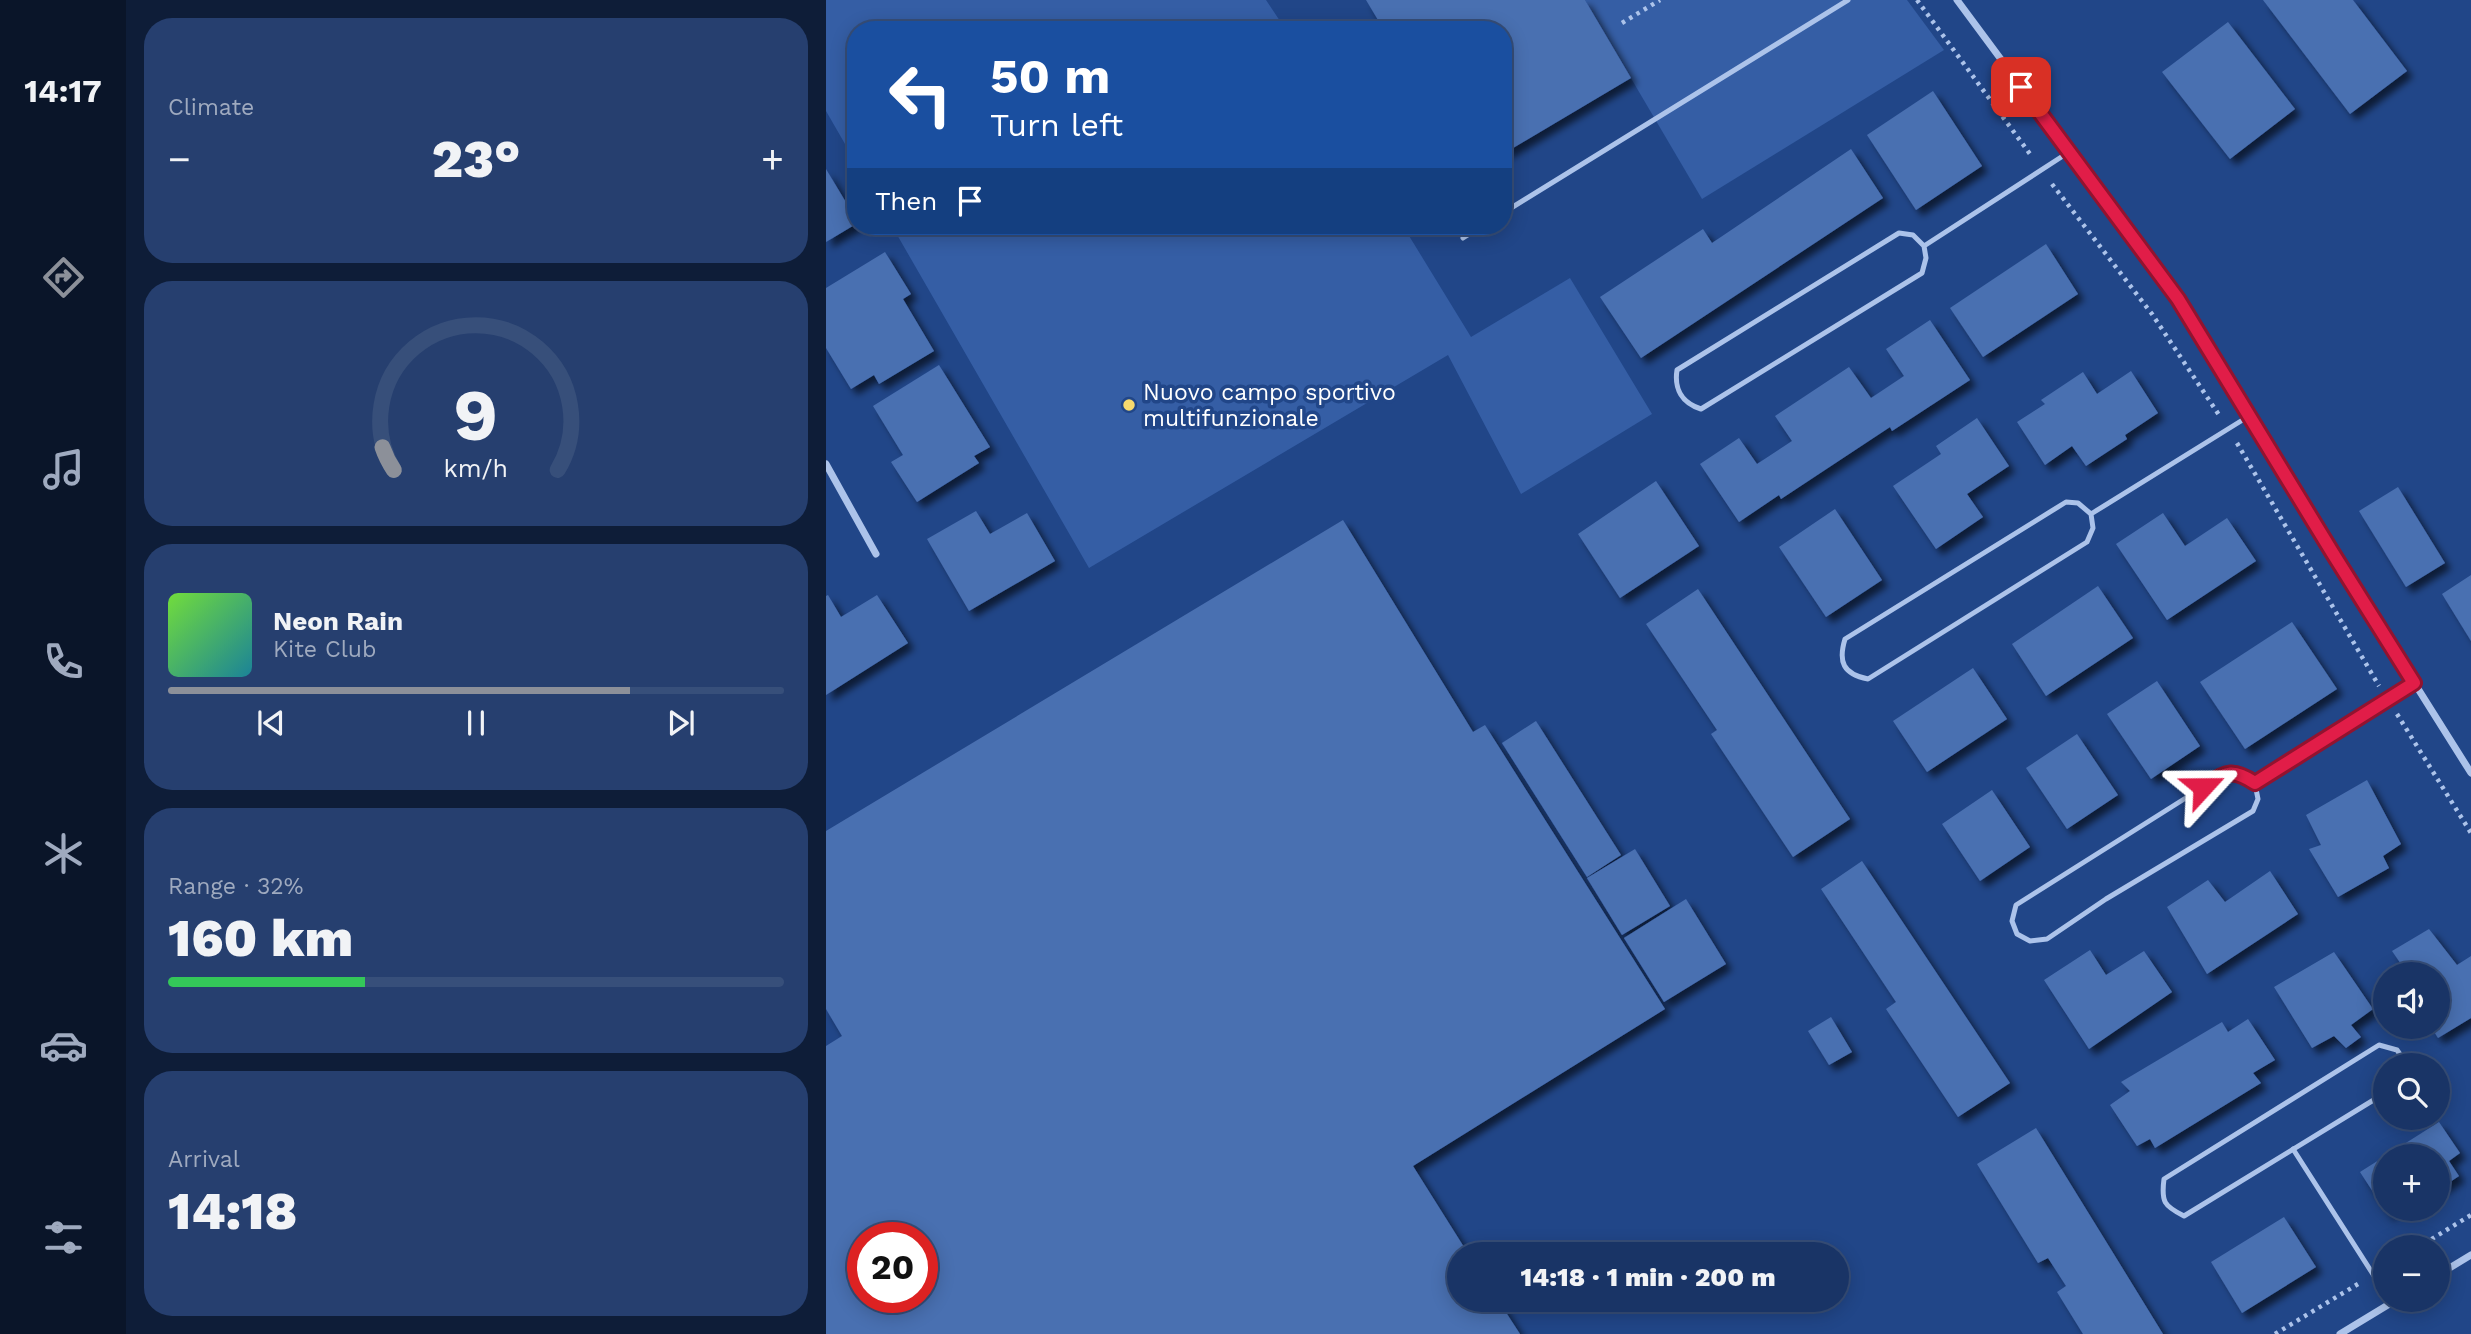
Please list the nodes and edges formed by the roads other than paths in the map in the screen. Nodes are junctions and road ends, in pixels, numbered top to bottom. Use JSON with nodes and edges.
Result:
{"nodes":[{"id":1,"x":1848,"y":0,"type":"edge"},
{"id":2,"x":1957,"y":0,"type":"edge"},
{"id":3,"x":2069,"y":152,"type":"junction"},
{"id":4,"x":1512,"y":207,"type":"edge"},
{"id":5,"x":1468,"y":235,"type":"edge"},
{"id":6,"x":1463,"y":238,"type":"dead end"},
{"id":7,"x":1924,"y":246,"type":"junction"},
{"id":8,"x":2249,"y":416,"type":"junction"},
{"id":9,"x":826,"y":464,"type":"edge"},
{"id":10,"x":2091,"y":514,"type":"junction"},
{"id":11,"x":876,"y":554,"type":"dead end"},
{"id":12,"x":2414,"y":683,"type":"junction"},
{"id":13,"x":2471,"y":773,"type":"edge"},
{"id":14,"x":2255,"y":783,"type":"junction"},
{"id":15,"x":2399,"y":1053,"type":"edge"},
{"id":16,"x":2373,"y":1100,"type":"edge"},
{"id":17,"x":2294,"y":1149,"type":"junction"},
{"id":18,"x":2471,"y":1255,"type":"edge"},
{"id":19,"x":2450,"y":1268,"type":"edge"},
{"id":20,"x":2373,"y":1274,"type":"edge"},
{"id":21,"x":2375,"y":1312,"type":"edge"},
{"id":22,"x":2340,"y":1334,"type":"edge"}],
"edges":[{"from":1,"to":4,"type":"lane"},
{"from":2,"to":3,"type":"street"},
{"from":3,"to":7,"type":"lane"},
{"from":3,"to":8,"type":"street"},
{"from":5,"to":6,"type":"lane"},
{"from":7,"to":7,"type":"lane"},
{"from":8,"to":10,"type":"lane"},
{"from":8,"to":12,"type":"street"},
{"from":9,"to":11,"type":"street"},
{"from":10,"to":10,"type":"lane"},
{"from":12,"to":13,"type":"street"},
{"from":12,"to":14,"type":"lane"},
{"from":14,"to":14,"type":"lane"},
{"from":15,"to":17,"type":"lane"},
{"from":16,"to":17,"type":"lane"},
{"from":17,"to":20,"type":"lane"},
{"from":18,"to":19,"type":"street"},
{"from":21,"to":22,"type":"street"}]}
